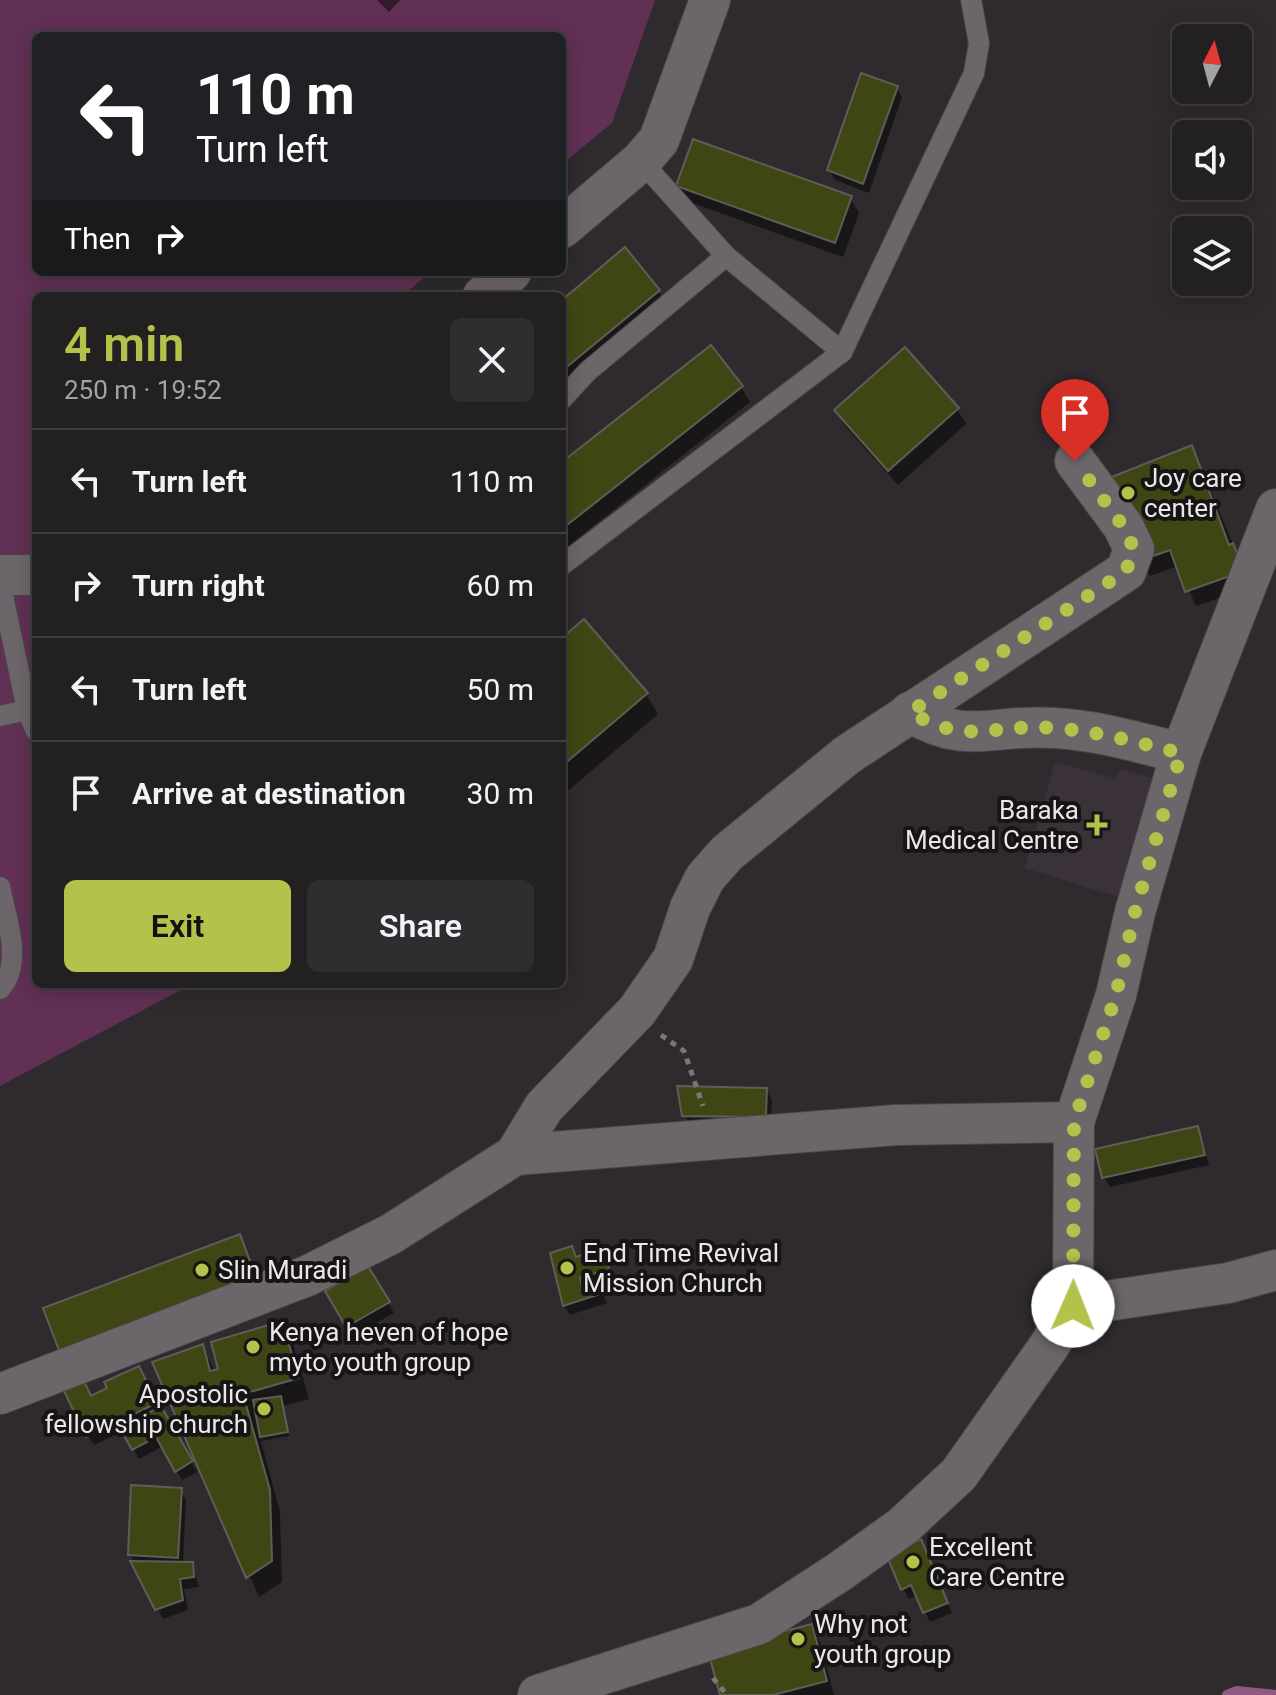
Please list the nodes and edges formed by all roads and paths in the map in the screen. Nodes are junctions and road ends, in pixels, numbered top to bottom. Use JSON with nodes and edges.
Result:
{"nodes":[{"id":1,"x":710,"y":0,"type":"edge"},
{"id":2,"x":971,"y":0,"type":"edge"},
{"id":3,"x":641,"y":161,"type":"junction"},
{"id":4,"x":566,"y":225,"type":"edge"},
{"id":5,"x":726,"y":256,"type":"junction"},
{"id":6,"x":506,"y":276,"type":"edge"},
{"id":7,"x":488,"y":292,"type":"edge"},
{"id":8,"x":842,"y":352,"type":"junction"},
{"id":9,"x":566,"y":395,"type":"edge"},
{"id":10,"x":1075,"y":461,"type":"dead end"},
{"id":11,"x":1276,"y":509,"type":"edge"},
{"id":12,"x":566,"y":562,"type":"edge"},
{"id":13,"x":0,"y":575,"type":"edge"},
{"id":14,"x":32,"y":575,"type":"edge"},
{"id":15,"x":0,"y":581,"type":"edge"},
{"id":16,"x":32,"y":709,"type":"edge"},
{"id":17,"x":910,"y":712,"type":"junction"},
{"id":18,"x":0,"y":716,"type":"edge"},
{"id":19,"x":1181,"y":753,"type":"junction"},
{"id":20,"x":0,"y":887,"type":"edge"},
{"id":21,"x":0,"y":989,"type":"edge"},
{"id":22,"x":626,"y":1027,"type":"junction"},
{"id":23,"x":1074,"y":1122,"type":"junction"},
{"id":24,"x":709,"y":1140,"type":"junction"},
{"id":25,"x":515,"y":1155,"type":"junction"},
{"id":26,"x":1276,"y":1270,"type":"edge"},
{"id":27,"x":1073,"y":1306,"type":"junction"},
{"id":28,"x":0,"y":1394,"type":"edge"},
{"id":29,"x":538,"y":1695,"type":"edge"}],
"edges":[{"from":1,"to":3,"type":"street"},
{"from":2,"to":8,"type":"lane"},
{"from":3,"to":4,"type":"street"},
{"from":3,"to":5,"type":"lane"},
{"from":5,"to":8,"type":"lane"},
{"from":5,"to":9,"type":"lane"},
{"from":6,"to":7,"type":"street"},
{"from":8,"to":12,"type":"lane"},
{"from":10,"to":17,"type":"street"},
{"from":11,"to":19,"type":"street"},
{"from":13,"to":14,"type":"street"},
{"from":15,"to":16,"type":"lane"},
{"from":16,"to":18,"type":"lane"},
{"from":17,"to":19,"type":"street"},
{"from":17,"to":22,"type":"street"},
{"from":19,"to":23,"type":"street"},
{"from":20,"to":21,"type":"lane"},
{"from":22,"to":24,"type":"path"},
{"from":22,"to":25,"type":"street"},
{"from":23,"to":24,"type":"street"},
{"from":23,"to":27,"type":"street"},
{"from":24,"to":25,"type":"street"},
{"from":25,"to":28,"type":"street"},
{"from":26,"to":27,"type":"street"},
{"from":27,"to":29,"type":"street"}]}
